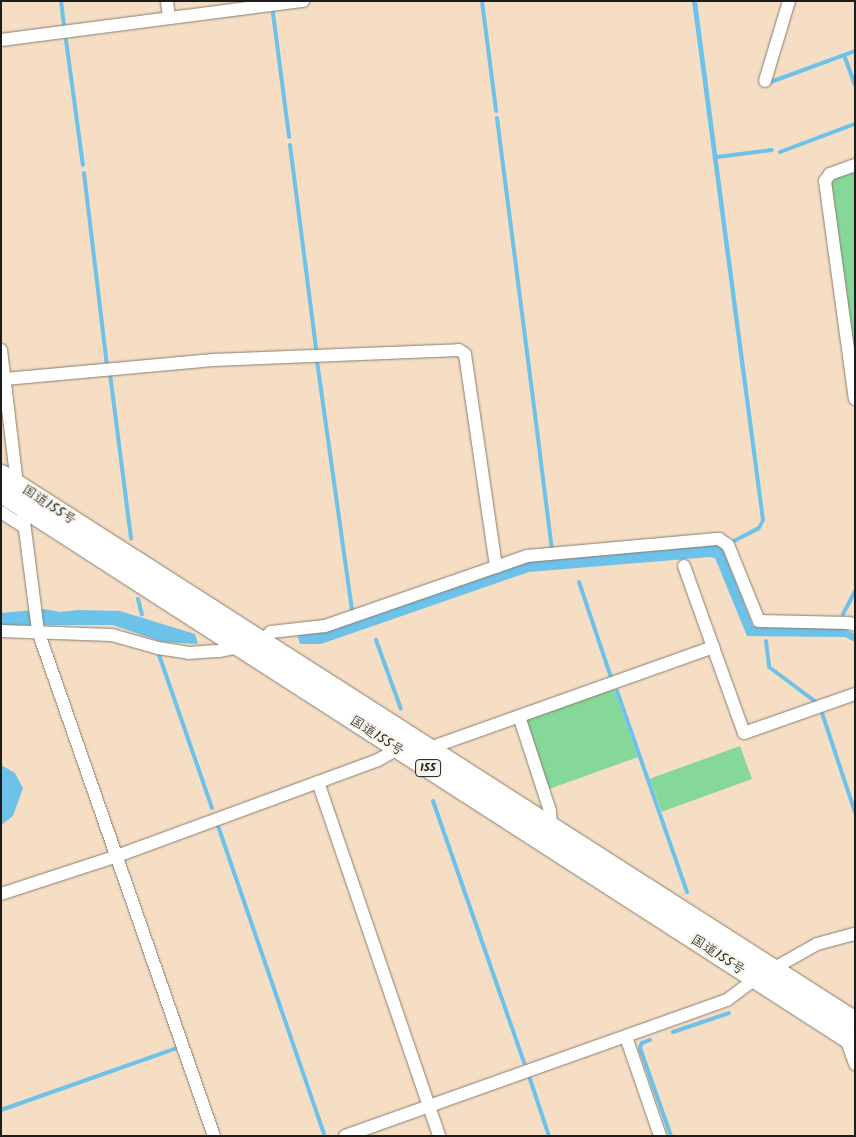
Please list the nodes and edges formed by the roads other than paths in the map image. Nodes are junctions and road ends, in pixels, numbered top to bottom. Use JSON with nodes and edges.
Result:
{"nodes":[{"id":1,"x":166,"y":1,"type":"edge"},
{"id":2,"x":303,"y":1,"type":"edge"},
{"id":3,"x":789,"y":1,"type":"edge"},
{"id":4,"x":169,"y":18,"type":"junction"},
{"id":5,"x":1,"y":40,"type":"edge"},
{"id":6,"x":765,"y":81,"type":"dead end"},
{"id":7,"x":855,"y":165,"type":"edge"},
{"id":8,"x":1,"y":350,"type":"edge"},
{"id":9,"x":5,"y":379,"type":"junction"},
{"id":10,"x":855,"y":399,"type":"edge"},
{"id":11,"x":6,"y":484,"type":"edge"},
{"id":12,"x":22,"y":506,"type":"junction"},
{"id":13,"x":1,"y":512,"type":"edge"},
{"id":14,"x":24,"y":527,"type":"junction"},
{"id":15,"x":496,"y":566,"type":"junction"},
{"id":16,"x":684,"y":566,"type":"dead end"},
{"id":17,"x":855,"y":625,"type":"edge"},
{"id":18,"x":1,"y":631,"type":"edge"},
{"id":19,"x":38,"y":631,"type":"junction"},
{"id":20,"x":261,"y":642,"type":"junction"},
{"id":21,"x":239,"y":647,"type":"junction"},
{"id":22,"x":712,"y":647,"type":"junction"},
{"id":23,"x":855,"y":694,"type":"edge"},
{"id":24,"x":519,"y":716,"type":"junction"},
{"id":25,"x":398,"y":749,"type":"junction"},
{"id":26,"x":427,"y":749,"type":"junction"},
{"id":27,"x":318,"y":782,"type":"junction"},
{"id":28,"x":552,"y":826,"type":"junction"},
{"id":29,"x":117,"y":856,"type":"junction"},
{"id":30,"x":1,"y":894,"type":"edge"},
{"id":31,"x":855,"y":934,"type":"edge"},
{"id":32,"x":774,"y":969,"type":"junction"},
{"id":33,"x":755,"y":979,"type":"junction"},
{"id":34,"x":851,"y":1033,"type":"edge"},
{"id":35,"x":626,"y":1037,"type":"junction"},
{"id":36,"x":855,"y":1064,"type":"edge"},
{"id":37,"x":429,"y":1106,"type":"junction"},
{"id":38,"x":214,"y":1136,"type":"edge"},
{"id":39,"x":345,"y":1136,"type":"edge"},
{"id":40,"x":439,"y":1136,"type":"edge"},
{"id":41,"x":660,"y":1136,"type":"edge"}],
"edges":[{"from":1,"to":4,"type":"street"},
{"from":2,"to":4,"type":"street"},
{"from":3,"to":6,"type":"street"},
{"from":4,"to":5,"type":"street"},
{"from":7,"to":10,"type":"street"},
{"from":8,"to":9,"type":"street"},
{"from":9,"to":11,"type":"street"},
{"from":9,"to":15,"type":"street"},
{"from":11,"to":12,"type":"highway","name":"国道155号","number":"155"},
{"from":11,"to":20,"type":"highway","name":"国道155号","number":"155"},
{"from":12,"to":14,"type":"street"},
{"from":12,"to":21,"type":"highway","name":"国道155号","number":"155"},
{"from":13,"to":14,"type":"street"},
{"from":14,"to":19,"type":"street"},
{"from":15,"to":17,"type":"street"},
{"from":15,"to":20,"type":"street"},
{"from":16,"to":22,"type":"street"},
{"from":18,"to":19,"type":"street"},
{"from":19,"to":21,"type":"street"},
{"from":19,"to":29,"type":"street"},
{"from":20,"to":26,"type":"highway","name":"国道155号","number":"155"},
{"from":21,"to":25,"type":"highway","name":"国道155号","number":"155"},
{"from":22,"to":23,"type":"street"},
{"from":22,"to":24,"type":"street"},
{"from":24,"to":26,"type":"street"},
{"from":24,"to":28,"type":"street"},
{"from":25,"to":27,"type":"street"},
{"from":25,"to":33,"type":"highway","name":"国道155号","number":"155"},
{"from":26,"to":28,"type":"highway","name":"国道155号","number":"155"},
{"from":27,"to":29,"type":"street"},
{"from":27,"to":37,"type":"street"},
{"from":28,"to":32,"type":"highway","name":"国道155号","number":"155"},
{"from":29,"to":30,"type":"street"},
{"from":29,"to":38,"type":"street"},
{"from":31,"to":32,"type":"street"},
{"from":32,"to":33,"type":"street"},
{"from":32,"to":34,"type":"highway","name":"国道155号","number":"155"},
{"from":33,"to":34,"type":"highway","name":"国道155号","number":"155"},
{"from":33,"to":35,"type":"street"},
{"from":34,"to":36,"type":"street"},
{"from":35,"to":37,"type":"street"},
{"from":35,"to":41,"type":"street"},
{"from":37,"to":39,"type":"street"},
{"from":37,"to":40,"type":"street"}]}
